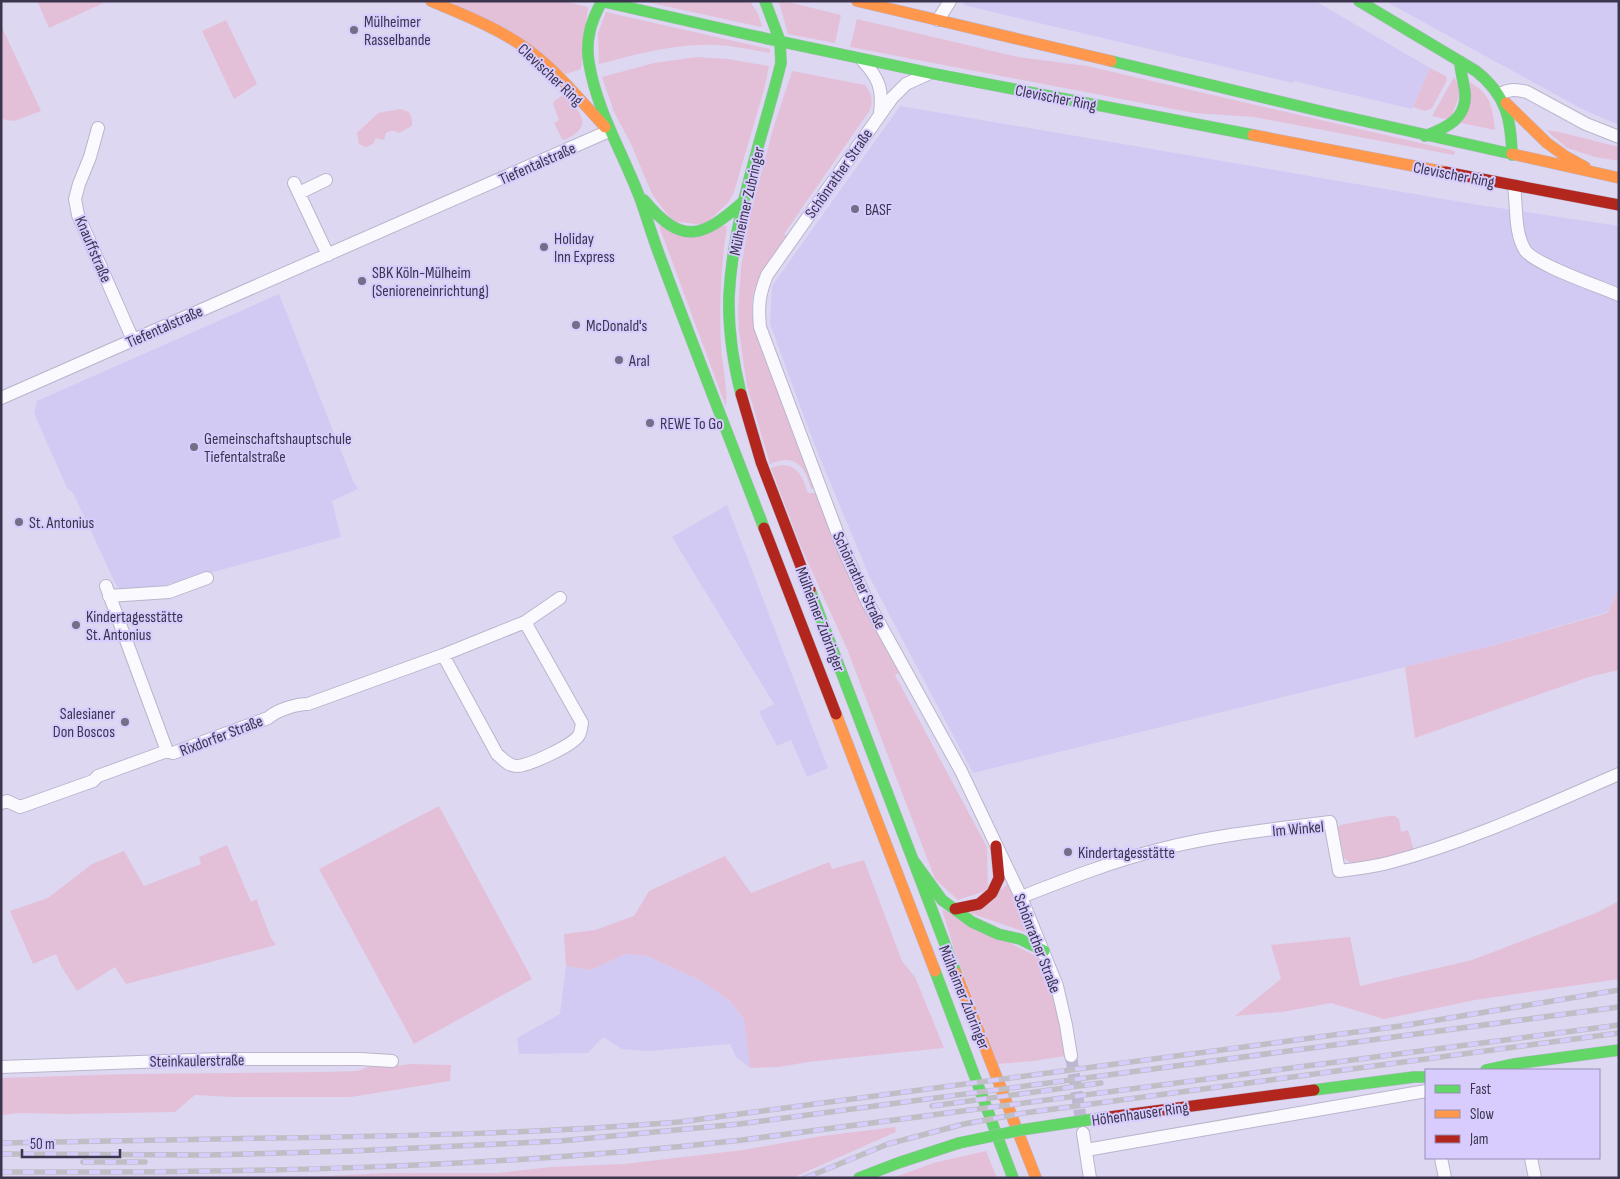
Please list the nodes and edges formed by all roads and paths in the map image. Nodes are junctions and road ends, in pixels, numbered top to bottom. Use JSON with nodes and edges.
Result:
{"nodes":[{"id":1,"x":431,"y":1,"type":"edge"},
{"id":2,"x":601,"y":1,"type":"edge"},
{"id":3,"x":765,"y":1,"type":"edge"},
{"id":4,"x":857,"y":1,"type":"edge"},
{"id":5,"x":950,"y":1,"type":"edge"},
{"id":6,"x":1359,"y":1,"type":"edge"},
{"id":7,"x":938,"y":20,"type":"junction"},
{"id":8,"x":780,"y":41,"type":"junction"},
{"id":9,"x":861,"y":58,"type":"junction"},
{"id":10,"x":1460,"y":61,"type":"junction"},
{"id":11,"x":930,"y":73,"type":"junction"},
{"id":12,"x":1502,"y":98,"type":"junction"},
{"id":13,"x":880,"y":114,"type":"junction"},
{"id":14,"x":98,"y":128,"type":"dead end"},
{"id":15,"x":609,"y":131,"type":"junction"},
{"id":16,"x":1425,"y":136,"type":"junction"},
{"id":17,"x":1619,"y":137,"type":"edge"},
{"id":18,"x":1513,"y":163,"type":"junction"},
{"id":19,"x":1597,"y":174,"type":"junction"},
{"id":20,"x":1619,"y":178,"type":"edge"},
{"id":21,"x":326,"y":180,"type":"dead end"},
{"id":22,"x":1514,"y":186,"type":"junction"},
{"id":23,"x":638,"y":193,"type":"junction"},
{"id":24,"x":743,"y":202,"type":"junction"},
{"id":25,"x":1619,"y":205,"type":"edge"},
{"id":26,"x":328,"y":255,"type":"junction"},
{"id":27,"x":1619,"y":294,"type":"edge"},
{"id":28,"x":133,"y":340,"type":"junction"},
{"id":29,"x":1,"y":398,"type":"edge"},
{"id":30,"x":207,"y":578,"type":"dead end"},
{"id":31,"x":560,"y":598,"type":"dead end"},
{"id":32,"x":525,"y":622,"type":"junction"},
{"id":33,"x":443,"y":655,"type":"junction"},
{"id":34,"x":167,"y":751,"type":"junction"},
{"id":35,"x":1619,"y":774,"type":"edge"},
{"id":36,"x":1,"y":803,"type":"edge"},
{"id":37,"x":996,"y":846,"type":"junction"},
{"id":38,"x":913,"y":860,"type":"junction"},
{"id":39,"x":1021,"y":897,"type":"junction"},
{"id":40,"x":955,"y":909,"type":"junction"},
{"id":41,"x":1044,"y":951,"type":"junction"},
{"id":42,"x":1619,"y":1050,"type":"edge"},
{"id":43,"x":1071,"y":1056,"type":"tunnel mouth"},
{"id":44,"x":392,"y":1061,"type":"dead end"},
{"id":45,"x":1,"y":1067,"type":"edge"},
{"id":46,"x":1491,"y":1069,"type":"edge"},
{"id":47,"x":1425,"y":1077,"type":"edge"},
{"id":48,"x":1425,"y":1091,"type":"edge"},
{"id":49,"x":1083,"y":1133,"type":"tunnel mouth"},
{"id":50,"x":1086,"y":1150,"type":"junction"},
{"id":51,"x":1441,"y":1159,"type":"edge"},
{"id":52,"x":1531,"y":1159,"type":"edge"},
{"id":53,"x":859,"y":1178,"type":"edge"},
{"id":54,"x":1013,"y":1178,"type":"edge"},
{"id":55,"x":1036,"y":1178,"type":"edge"},
{"id":56,"x":1090,"y":1178,"type":"edge"},
{"id":57,"x":1444,"y":1178,"type":"edge"},
{"id":58,"x":1534,"y":1178,"type":"edge"}],
"edges":[{"from":1,"to":15,"type":"main road","name":"Clevischer Ring"},
{"from":2,"to":8,"type":"main road","name":"Clevischer Ring"},
{"from":2,"to":15,"type":"main road"},
{"from":3,"to":8,"type":"main road"},
{"from":4,"to":7,"type":"main road","name":"Clevischer Ring"},
{"from":5,"to":7,"type":"street"},
{"from":6,"to":10,"type":"main road"},
{"from":7,"to":16,"type":"main road","name":"Clevischer Ring"},
{"from":8,"to":9,"type":"main road","name":"Clevischer Ring"},
{"from":8,"to":24,"type":"main road","name":"Mülheimer Zubringer"},
{"from":9,"to":11,"type":"main road","name":"Clevischer Ring"},
{"from":9,"to":13,"type":"street","name":"Schönrather Straße"},
{"from":10,"to":12,"type":"main road"},
{"from":10,"to":16,"type":"main road"},
{"from":11,"to":13,"type":"street","name":"Schönrather Straße"},
{"from":11,"to":22,"type":"main road","name":"Clevischer Ring"},
{"from":12,"to":17,"type":"street"},
{"from":12,"to":18,"type":"main road"},
{"from":12,"to":19,"type":"main road"},
{"from":13,"to":37,"type":"street","name":"Schönrather Straße"},
{"from":14,"to":28,"type":"street","name":"Knauffstraße"},
{"from":15,"to":23,"type":"main road","name":"Mülheimer Zubringer"},
{"from":15,"to":26,"type":"street","name":"Tiefentalstraße"},
{"from":16,"to":18,"type":"main road","name":"Clevischer Ring"},
{"from":18,"to":19,"type":"main road","name":"Clevischer Ring"},
{"from":18,"to":22,"type":"main road"},
{"from":19,"to":20,"type":"main road","name":"Clevischer Ring"},
{"from":21,"to":26,"type":"street"},
{"from":22,"to":25,"type":"main road","name":"Clevischer Ring"},
{"from":22,"to":27,"type":"street"},
{"from":23,"to":24,"type":"main road"},
{"from":23,"to":54,"type":"main road","name":"Mülheimer Zubringer"},
{"from":24,"to":38,"type":"main road","name":"Mülheimer Zubringer"},
{"from":26,"to":28,"type":"street","name":"Tiefentalstraße"},
{"from":28,"to":29,"type":"street","name":"Tiefentalstraße"},
{"from":30,"to":34,"type":"street"},
{"from":31,"to":32,"type":"street","name":"Rixdorfer Straße"},
{"from":32,"to":33,"type":"street","name":"Rixdorfer Straße"},
{"from":32,"to":33,"type":"street"},
{"from":33,"to":34,"type":"street","name":"Rixdorfer Straße"},
{"from":34,"to":36,"type":"street","name":"Rixdorfer Straße"},
{"from":35,"to":39,"type":"street","name":"Im Winkel"},
{"from":37,"to":39,"type":"street","name":"Schönrather Straße"},
{"from":37,"to":40,"type":"main road"},
{"from":38,"to":40,"type":"main road"},
{"from":38,"to":55,"type":"main road","name":"Mülheimer Zubringer"},
{"from":39,"to":41,"type":"street","name":"Schönrather Straße"},
{"from":40,"to":41,"type":"main road"},
{"from":41,"to":43,"type":"street","name":"Schönrather Straße"},
{"from":42,"to":46,"type":"main road"},
{"from":44,"to":45,"type":"street","name":"Steinkaulerstraße"},
{"from":47,"to":53,"type":"main road","name":"Höhenhauser Ring","bridge":true},
{"from":48,"to":50,"type":"street","name":"Höhenhauser Ring"},
{"from":49,"to":50,"type":"street"},
{"from":50,"to":56,"type":"street"},
{"from":51,"to":57,"type":"street"},
{"from":52,"to":58,"type":"street"}]}
